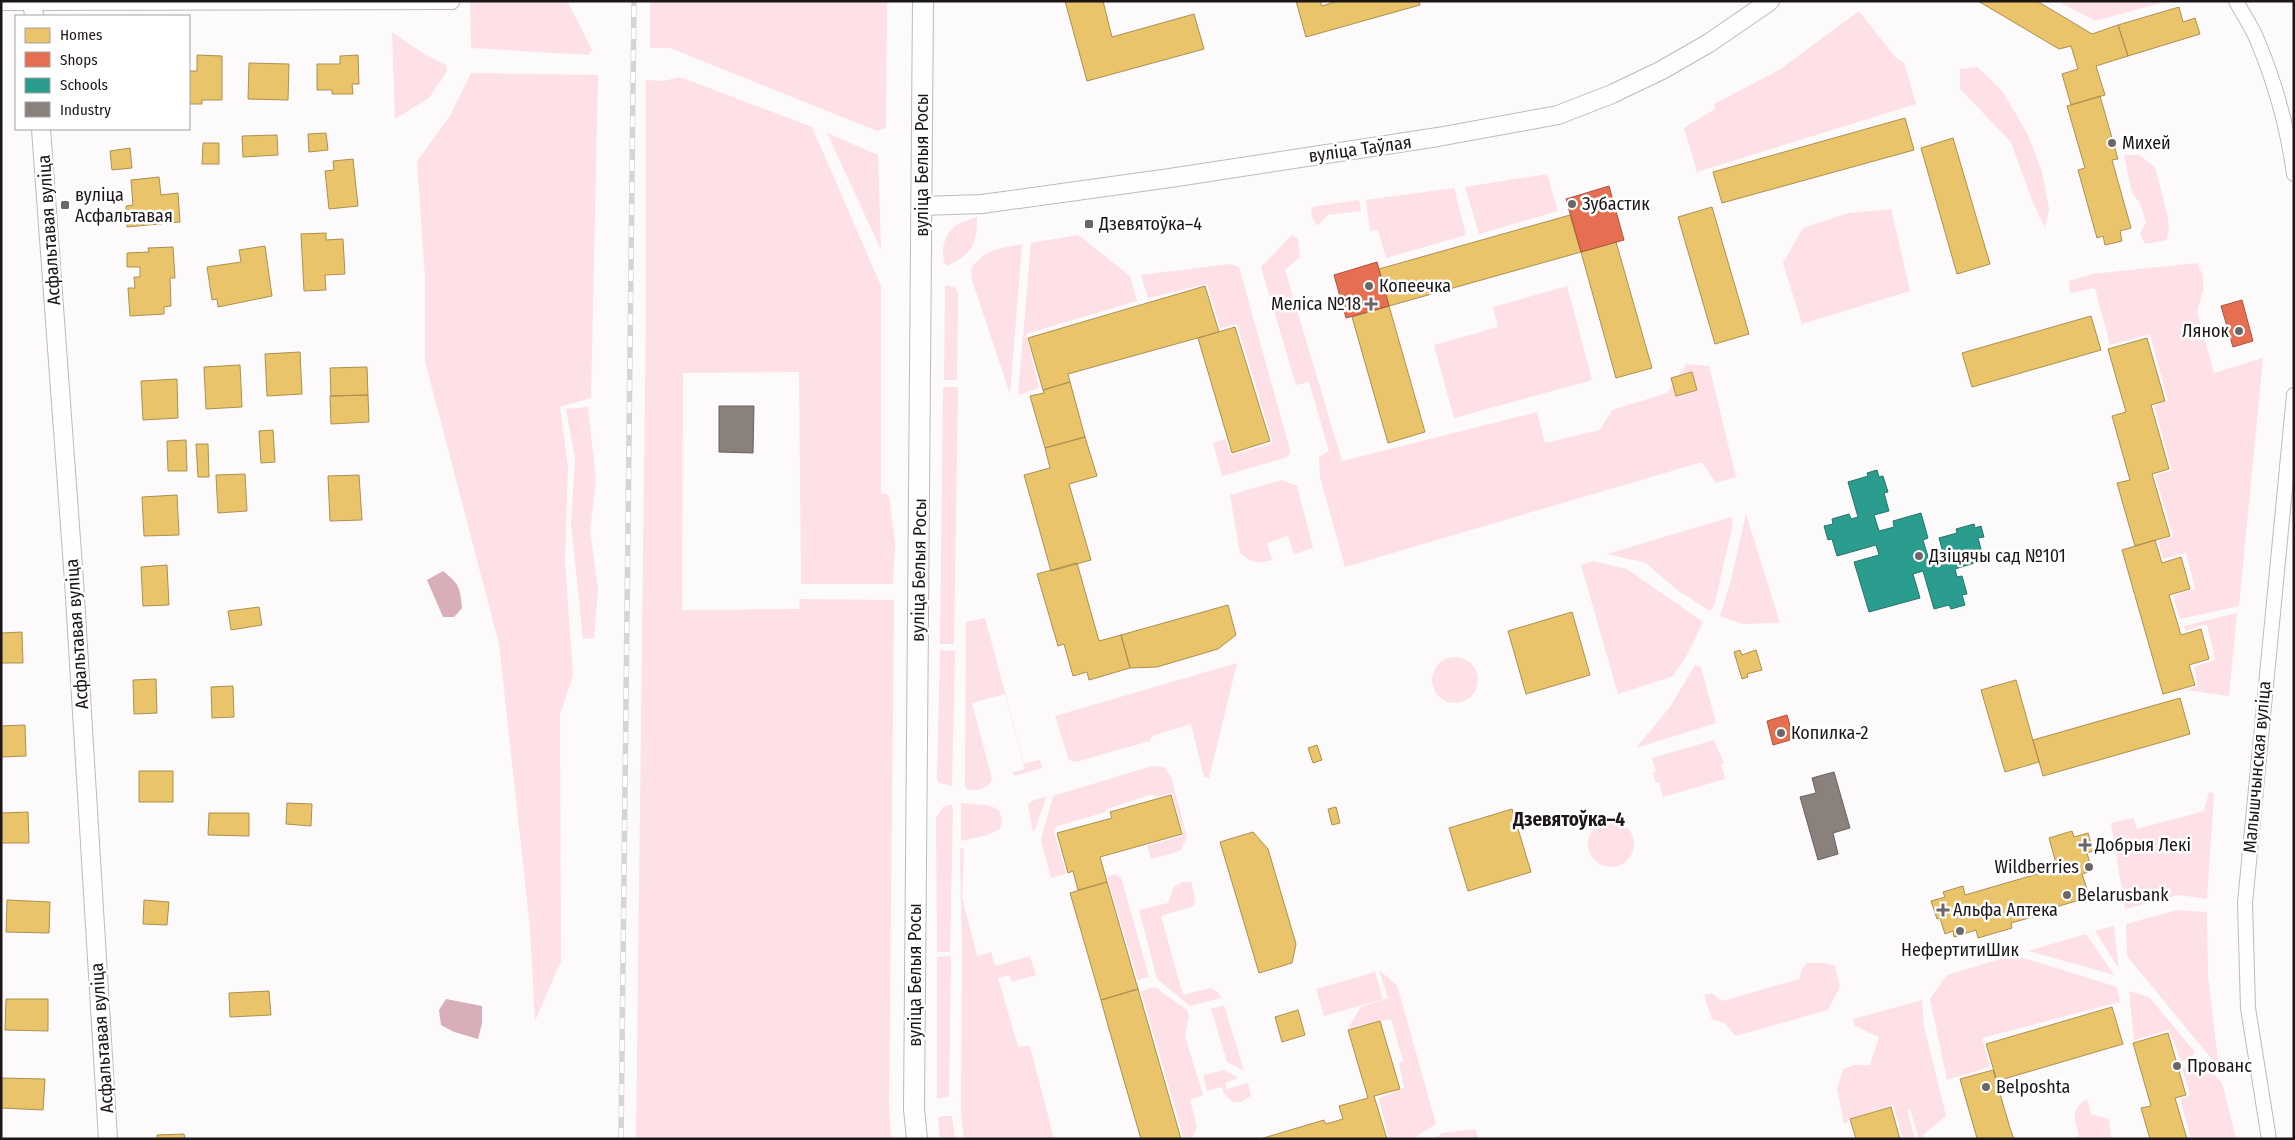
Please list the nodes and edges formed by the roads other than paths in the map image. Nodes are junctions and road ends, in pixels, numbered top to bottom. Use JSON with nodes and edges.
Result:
{"nodes":[{"id":1,"x":32,"y":1,"type":"edge"},
{"id":2,"x":923,"y":1,"type":"edge"},
{"id":3,"x":1770,"y":1,"type":"edge"},
{"id":4,"x":2236,"y":1,"type":"edge"},
{"id":5,"x":452,"y":2,"type":"edge"},
{"id":6,"x":1,"y":3,"type":"edge"},
{"id":7,"x":34,"y":15,"type":"edge"},
{"id":8,"x":41,"y":130,"type":"edge"},
{"id":9,"x":2294,"y":174,"type":"edge"},
{"id":10,"x":922,"y":206,"type":"junction"},
{"id":11,"x":2294,"y":395,"type":"edge"},
{"id":12,"x":108,"y":1139,"type":"edge"},
{"id":13,"x":917,"y":1139,"type":"edge"},
{"id":14,"x":2269,"y":1139,"type":"edge"}],
"edges":[{"from":1,"to":5,"type":"street"},
{"from":1,"to":6,"type":"street"},
{"from":1,"to":7,"type":"street"},
{"from":2,"to":10,"type":"main road","name":"вуліца Белыя Росы"},
{"from":3,"to":10,"type":"street","name":"вуліца Таўлая"},
{"from":4,"to":9,"type":"street"},
{"from":8,"to":12,"type":"street","name":"Асфальтавая вуліца"},
{"from":10,"to":13,"type":"main road","name":"вуліца Белыя Росы"},
{"from":11,"to":14,"type":"street","name":"Малышчынская вуліца"}]}
